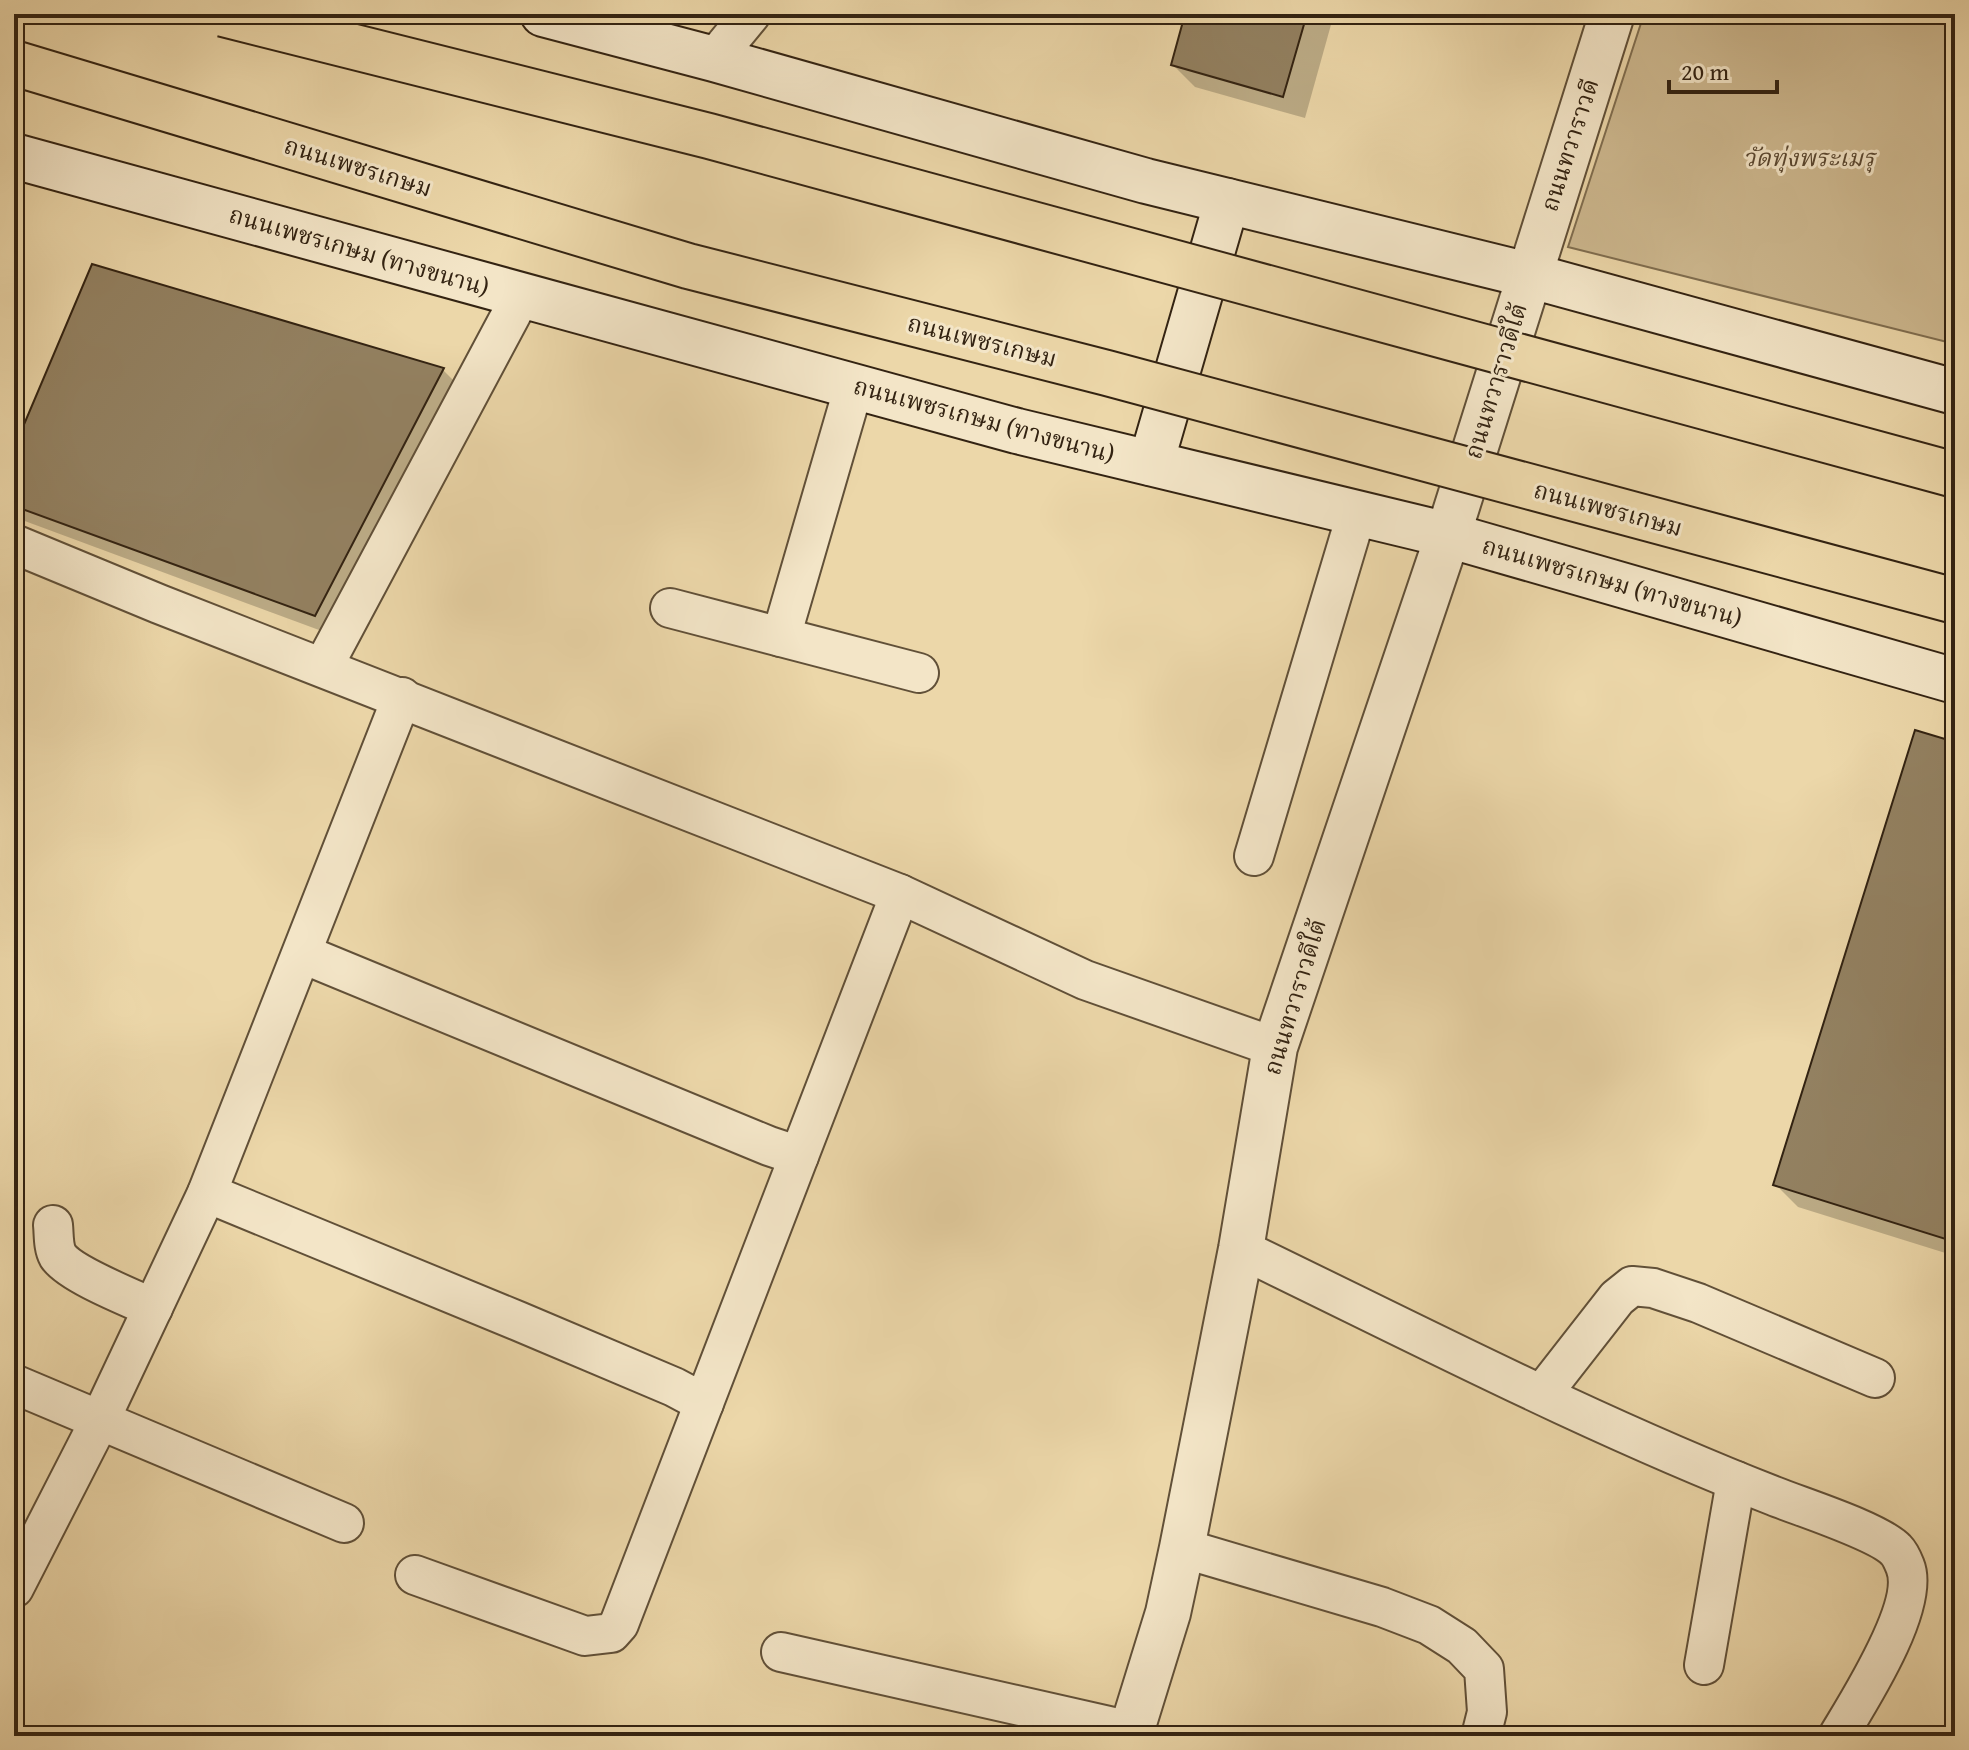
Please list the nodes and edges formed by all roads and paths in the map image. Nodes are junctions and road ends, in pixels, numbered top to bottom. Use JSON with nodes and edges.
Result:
{"nodes":[{"id":1,"x":223,"y":14,"type":"edge"},
{"id":2,"x":543,"y":14,"type":"edge"},
{"id":3,"x":751,"y":14,"type":"edge"},
{"id":4,"x":1612,"y":14,"type":"edge"},
{"id":5,"x":714,"y":59,"type":"junction"},
{"id":6,"x":14,"y":63,"type":"edge"},
{"id":7,"x":14,"y":156,"type":"edge"},
{"id":8,"x":1227,"y":201,"type":"junction"},
{"id":9,"x":1528,"y":275,"type":"junction"},
{"id":10,"x":521,"y":296,"type":"junction"},
{"id":11,"x":854,"y":386,"type":"junction"},
{"id":12,"x":1955,"y":392,"type":"edge"},
{"id":13,"x":1151,"y":463,"type":"junction"},
{"id":14,"x":1955,"y":475,"type":"edge"},
{"id":15,"x":1357,"y":512,"type":"junction"},
{"id":16,"x":1448,"y":535,"type":"junction"},
{"id":17,"x":14,"y":544,"type":"edge"},
{"id":18,"x":1955,"y":601,"type":"edge"},
{"id":19,"x":670,"y":608,"type":"dead end"},
{"id":20,"x":781,"y":637,"type":"junction"},
{"id":21,"x":323,"y":667,"type":"junction"},
{"id":22,"x":919,"y":673,"type":"dead end"},
{"id":23,"x":1955,"y":681,"type":"edge"},
{"id":24,"x":402,"y":697,"type":"junction"},
{"id":25,"x":1254,"y":856,"type":"dead end"},
{"id":26,"x":900,"y":894,"type":"junction"},
{"id":27,"x":303,"y":954,"type":"junction"},
{"id":28,"x":1275,"y":1047,"type":"junction"},
{"id":29,"x":799,"y":1156,"type":"junction"},
{"id":30,"x":207,"y":1193,"type":"junction"},
{"id":31,"x":53,"y":1225,"type":"dead end"},
{"id":32,"x":1241,"y":1249,"type":"junction"},
{"id":33,"x":153,"y":1308,"type":"junction"},
{"id":34,"x":1875,"y":1378,"type":"dead end"},
{"id":35,"x":14,"y":1384,"type":"edge"},
{"id":36,"x":1542,"y":1394,"type":"junction"},
{"id":37,"x":704,"y":1403,"type":"junction"},
{"id":38,"x":100,"y":1420,"type":"junction"},
{"id":39,"x":1736,"y":1481,"type":"junction"},
{"id":40,"x":344,"y":1523,"type":"dead end"},
{"id":41,"x":1182,"y":1548,"type":"junction"},
{"id":42,"x":415,"y":1575,"type":"dead end"},
{"id":43,"x":14,"y":1588,"type":"edge"},
{"id":44,"x":781,"y":1652,"type":"dead end"},
{"id":45,"x":1704,"y":1665,"type":"dead end"},
{"id":46,"x":1130,"y":1733,"type":"edge"},
{"id":47,"x":1481,"y":1736,"type":"edge"},
{"id":48,"x":1838,"y":1736,"type":"edge"}],
"edges":[{"from":1,"to":14,"type":"highway","bridge":true},
{"from":2,"to":5,"type":"main road"},
{"from":3,"to":5,"type":"street"},
{"from":4,"to":9,"type":"main road","name":"ถนนทวาราวดี"},
{"from":5,"to":8,"type":"main road"},
{"from":6,"to":18,"type":"highway","name":"ถนนเพชรเกษม","bridge":true},
{"from":7,"to":10,"type":"main road","name":"ถนนเพชรเกษม (ทางขนาน)"},
{"from":8,"to":9,"type":"main road"},
{"from":8,"to":13,"type":"main road"},
{"from":9,"to":12,"type":"main road"},
{"from":9,"to":16,"type":"main road","name":"ถนนทวาราวดีใต้"},
{"from":10,"to":11,"type":"main road","name":"ถนนเพชรเกษม (ทางขนาน)"},
{"from":10,"to":21,"type":"street"},
{"from":11,"to":13,"type":"main road","name":"ถนนเพชรเกษม (ทางขนาน)"},
{"from":11,"to":20,"type":"street"},
{"from":13,"to":15,"type":"main road","name":"ถนนเพชรเกษม (ทางขนาน)"},
{"from":15,"to":16,"type":"main road","name":"ถนนเพชรเกษม (ทางขนาน)"},
{"from":15,"to":25,"type":"street"},
{"from":16,"to":23,"type":"main road","name":"ถนนเพชรเกษม (ทางขนาน)"},
{"from":16,"to":28,"type":"main road","name":"ถนนทวาราวดีใต้"},
{"from":17,"to":21,"type":"street"},
{"from":19,"to":20,"type":"street"},
{"from":20,"to":22,"type":"street"},
{"from":21,"to":24,"type":"street"},
{"from":24,"to":26,"type":"street"},
{"from":24,"to":27,"type":"street"},
{"from":26,"to":28,"type":"street"},
{"from":26,"to":29,"type":"street"},
{"from":27,"to":29,"type":"street"},
{"from":27,"to":30,"type":"street"},
{"from":28,"to":32,"type":"main road","name":"ถนนทวาราวดีใต้"},
{"from":29,"to":37,"type":"street"},
{"from":30,"to":33,"type":"street"},
{"from":30,"to":37,"type":"street"},
{"from":31,"to":33,"type":"street"},
{"from":32,"to":36,"type":"street"},
{"from":32,"to":41,"type":"main road","name":"ถนนทวาราวดีใต้"},
{"from":33,"to":38,"type":"street"},
{"from":34,"to":36,"type":"street"},
{"from":35,"to":38,"type":"street"},
{"from":36,"to":39,"type":"street"},
{"from":37,"to":42,"type":"street"},
{"from":38,"to":40,"type":"street"},
{"from":38,"to":43,"type":"street"},
{"from":39,"to":45,"type":"street"},
{"from":39,"to":48,"type":"street"},
{"from":41,"to":46,"type":"main road","name":"ถนนทวาราวดีใต้"},
{"from":41,"to":47,"type":"street"},
{"from":44,"to":46,"type":"street"}]}
